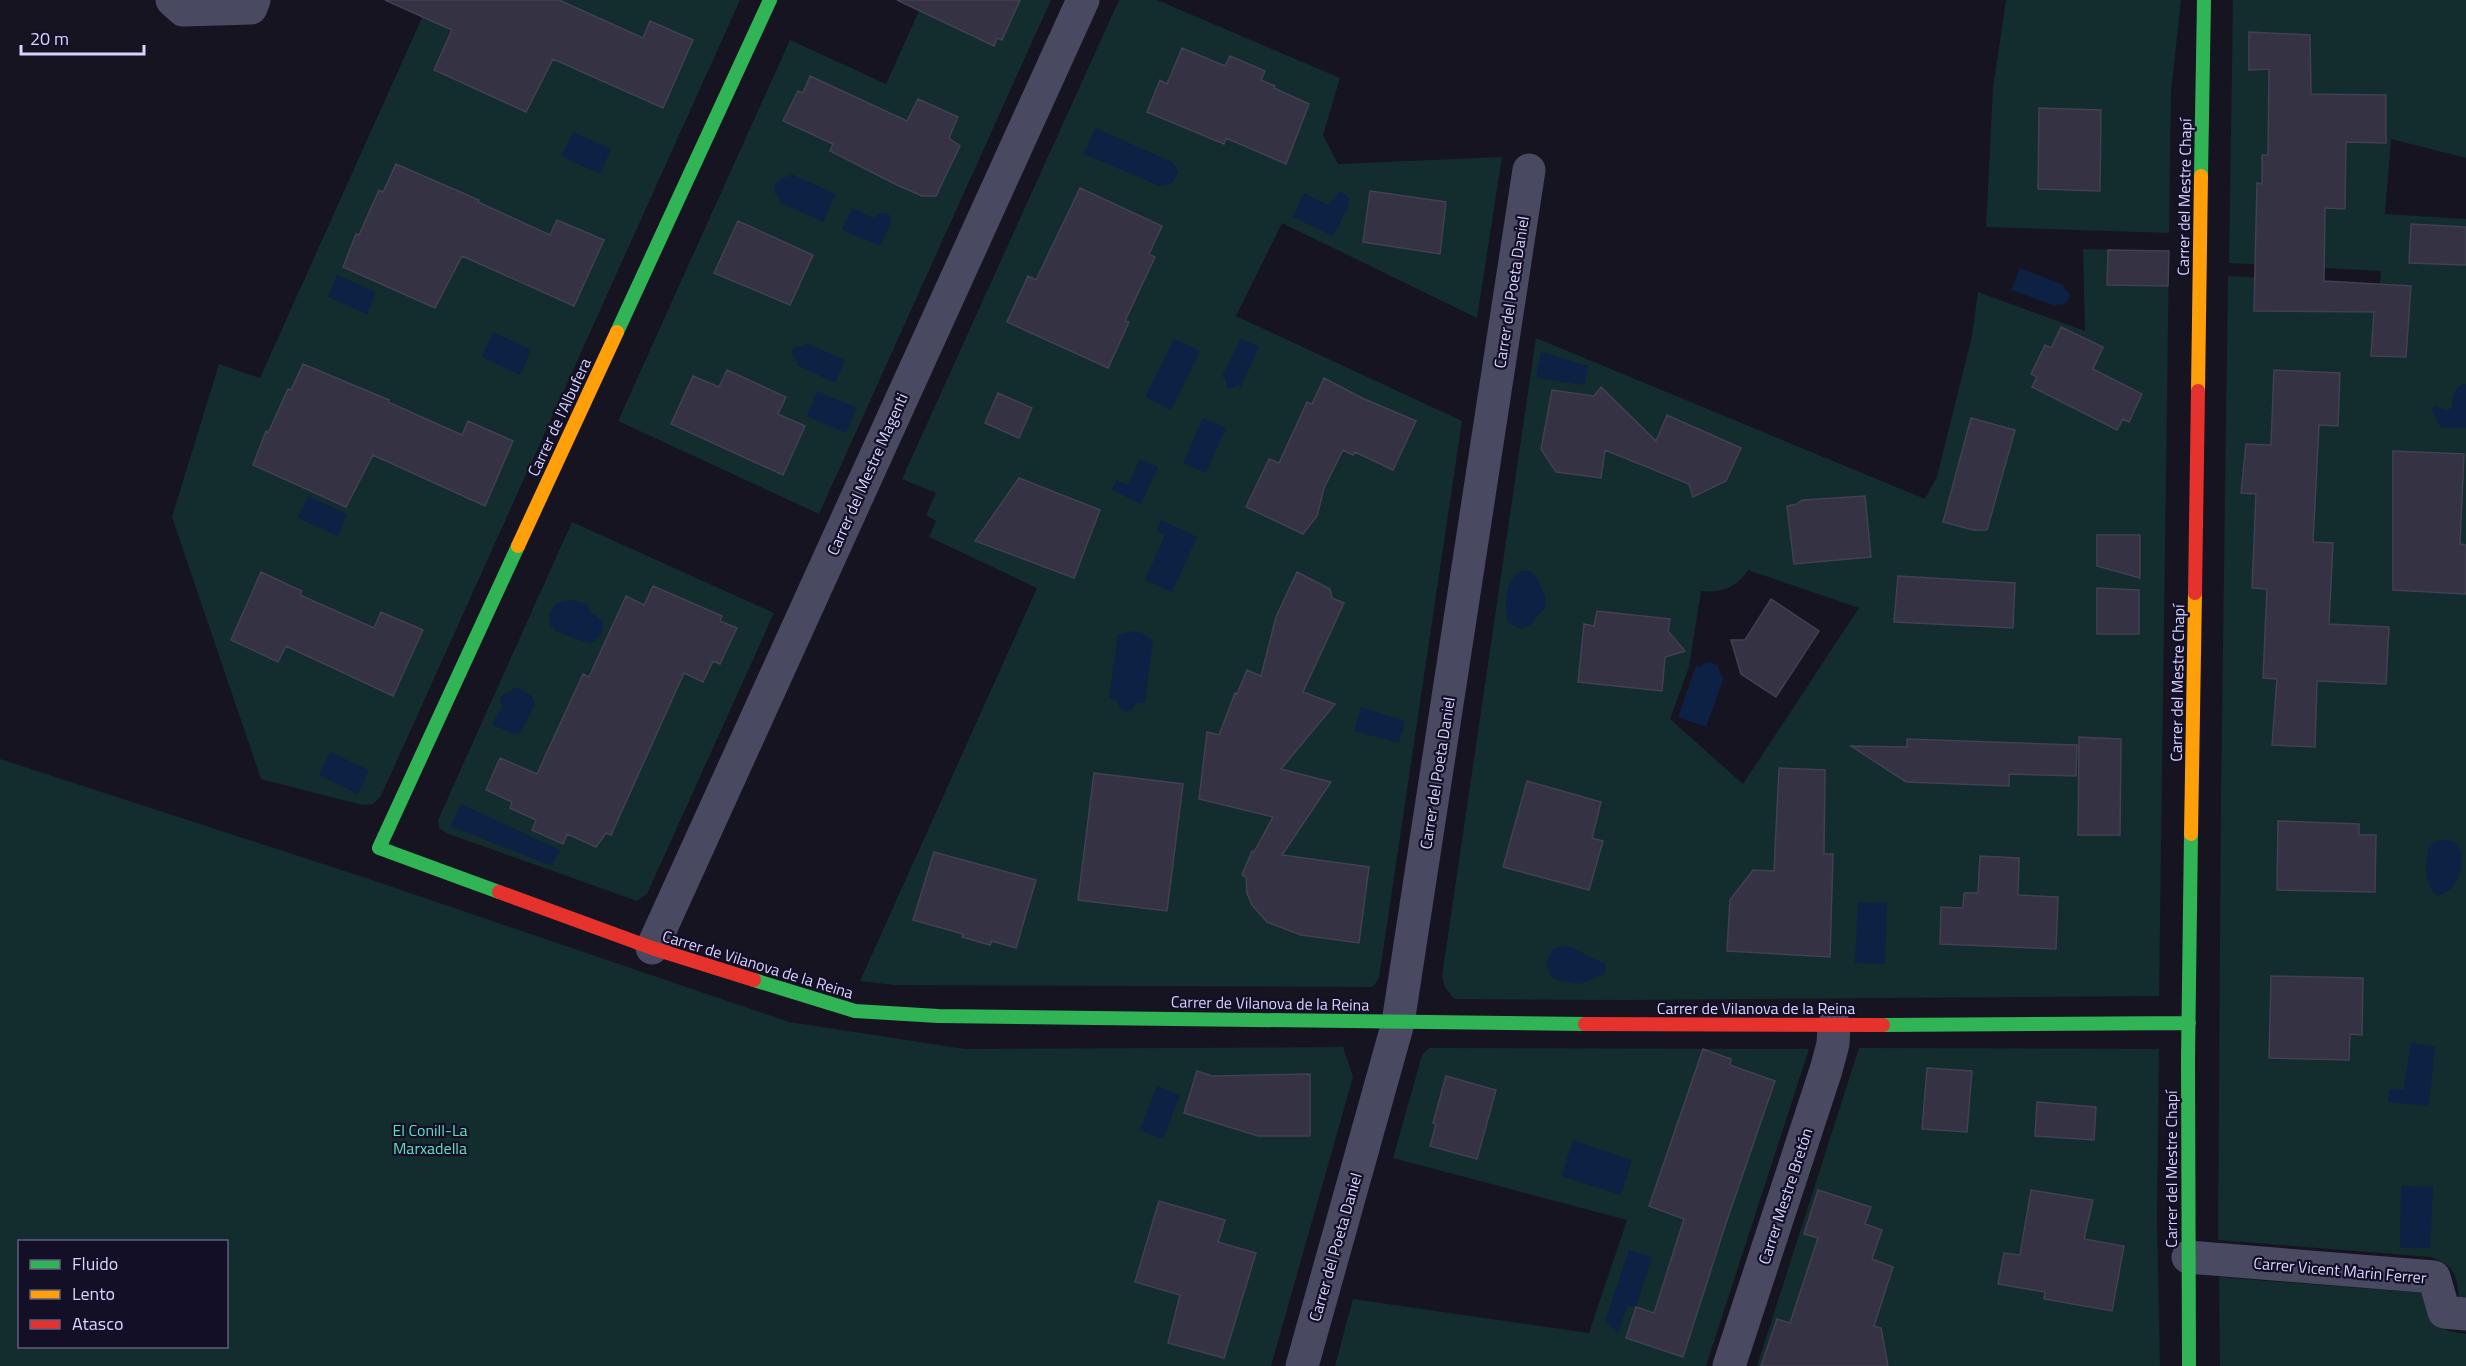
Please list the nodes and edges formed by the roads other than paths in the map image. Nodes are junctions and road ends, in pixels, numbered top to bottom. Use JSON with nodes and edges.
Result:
{"nodes":[{"id":1,"x":172,"y":0,"type":"edge"},
{"id":2,"x":254,"y":0,"type":"edge"},
{"id":3,"x":770,"y":0,"type":"edge"},
{"id":4,"x":1083,"y":0,"type":"edge"},
{"id":5,"x":2204,"y":0,"type":"edge"},
{"id":6,"x":1529,"y":171,"type":"dead end"},
{"id":7,"x":379,"y":848,"type":"joint"},
{"id":8,"x":652,"y":948,"type":"junction"},
{"id":9,"x":1398,"y":1023,"type":"junction"},
{"id":10,"x":2189,"y":1023,"type":"junction"},
{"id":11,"x":1834,"y":1025,"type":"junction"},
{"id":12,"x":2188,"y":1257,"type":"junction"},
{"id":13,"x":2466,"y":1314,"type":"edge"},
{"id":14,"x":1302,"y":1366,"type":"edge"},
{"id":15,"x":1729,"y":1366,"type":"edge"},
{"id":16,"x":2190,"y":1366,"type":"edge"}],
"edges":[{"from":1,"to":2,"type":"street"},
{"from":3,"to":7,"type":"street","name":"Carrer de l'Albufera"},
{"from":4,"to":8,"type":"street","name":"Carrer del Mestre Magenti"},
{"from":5,"to":10,"type":"street","name":"Carrer del Mestre Chapí"},
{"from":6,"to":9,"type":"street","name":"Carrer del Poeta Daniel"},
{"from":7,"to":8,"type":"street","name":"Carrer de Vilanova de la Reina"},
{"from":8,"to":9,"type":"street","name":"Carrer de Vilanova de la Reina"},
{"from":9,"to":11,"type":"street","name":"Carrer de Vilanova de la Reina"},
{"from":9,"to":14,"type":"street","name":"Carrer del Poeta Daniel"},
{"from":10,"to":11,"type":"street","name":"Carrer de Vilanova de la Reina"},
{"from":10,"to":12,"type":"street","name":"Carrer del Mestre Chapí"},
{"from":11,"to":15,"type":"street","name":"Carrer Mestre Bretón"},
{"from":12,"to":13,"type":"street","name":"Carrer Vicent Marin Ferrer"},
{"from":12,"to":16,"type":"street","name":"Carrer del Mestre Chapí"}]}
